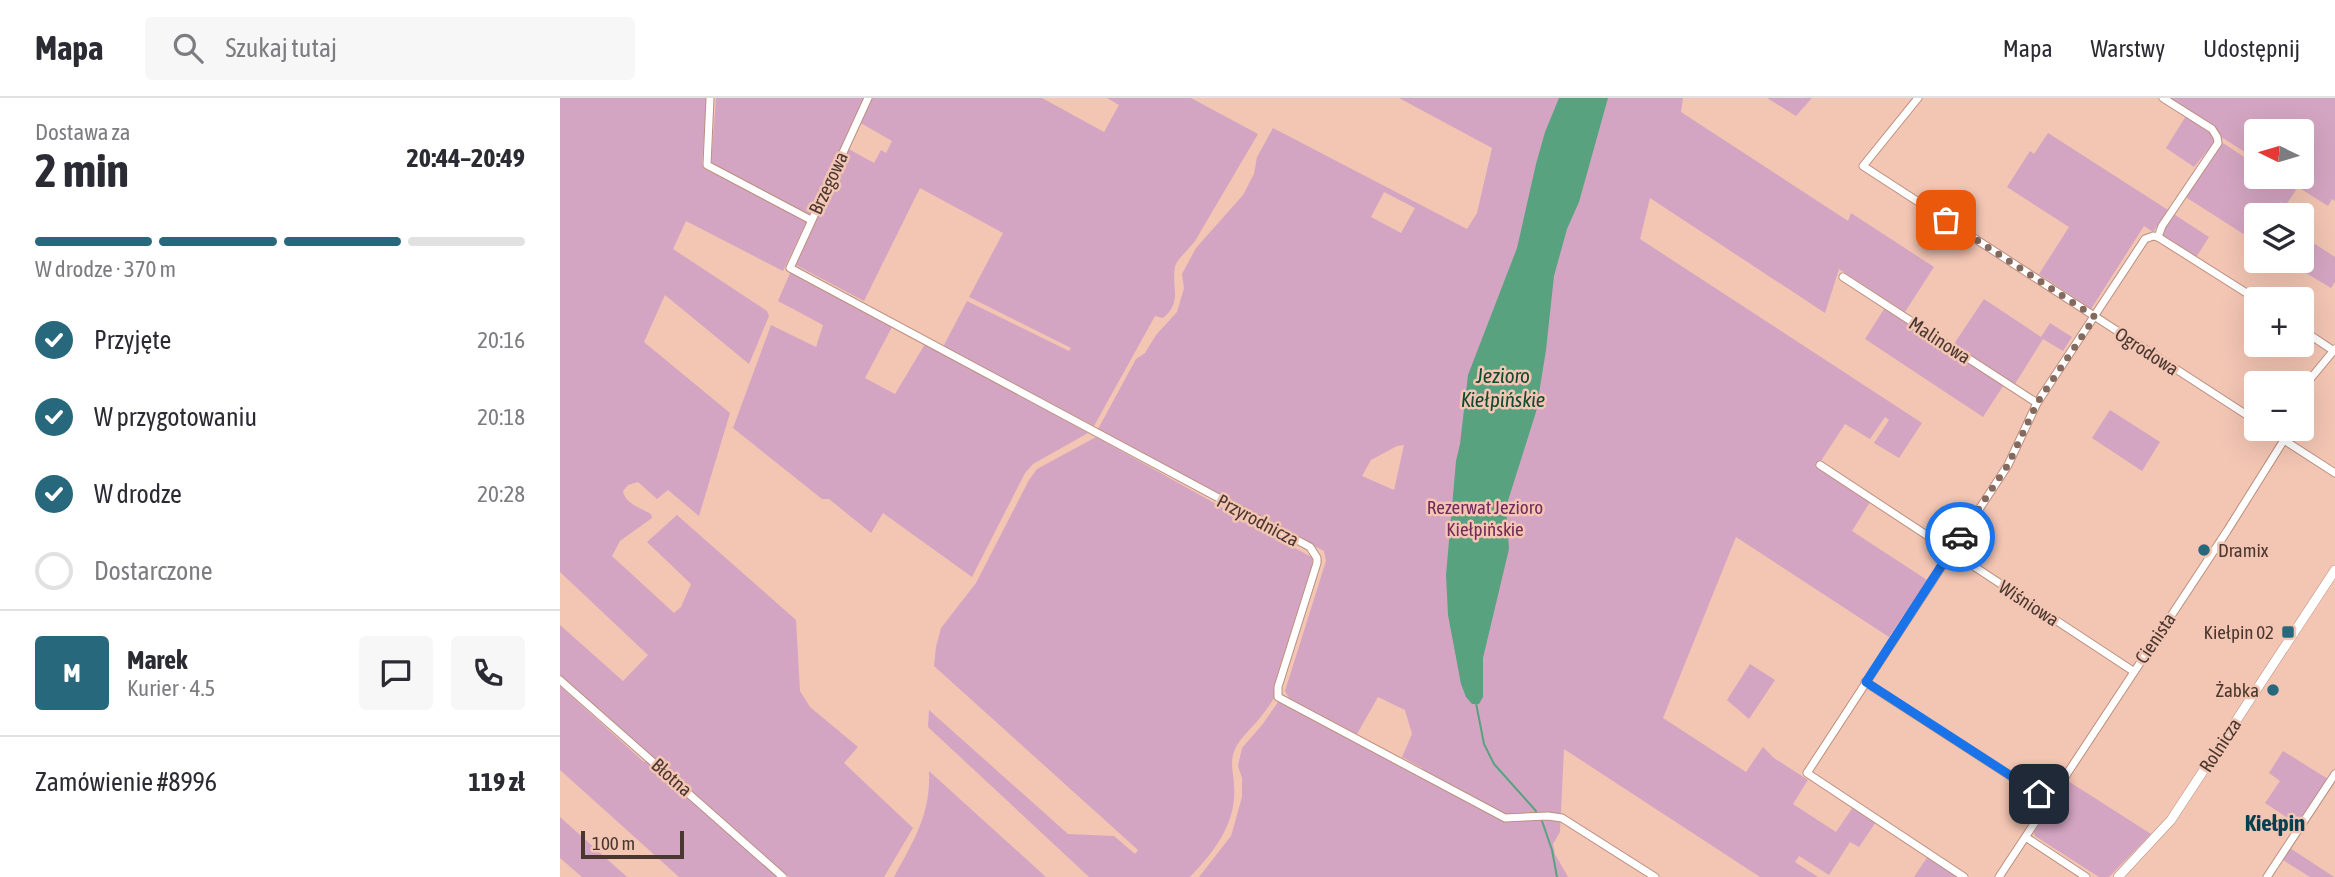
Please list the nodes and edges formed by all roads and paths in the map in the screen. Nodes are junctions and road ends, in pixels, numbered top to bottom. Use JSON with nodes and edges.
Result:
{"nodes":[{"id":1,"x":710,"y":98,"type":"edge"},
{"id":2,"x":868,"y":98,"type":"edge"},
{"id":3,"x":1918,"y":98,"type":"edge"},
{"id":4,"x":2163,"y":98,"type":"edge"},
{"id":5,"x":811,"y":220,"type":"junction"},
{"id":6,"x":2158,"y":237,"type":"junction"},
{"id":7,"x":790,"y":268,"type":"joint"},
{"id":8,"x":1843,"y":277,"type":"dead end"},
{"id":9,"x":2244,"y":291,"type":"edge"},
{"id":10,"x":2095,"y":317,"type":"junction"},
{"id":11,"x":2314,"y":337,"type":"edge"},
{"id":12,"x":2334,"y":350,"type":"edge"},
{"id":13,"x":2314,"y":374,"type":"edge"},
{"id":14,"x":2037,"y":403,"type":"junction"},
{"id":15,"x":2244,"y":413,"type":"edge"},
{"id":16,"x":2280,"y":441,"type":"edge"},
{"id":17,"x":2287,"y":441,"type":"edge"},
{"id":18,"x":1821,"y":465,"type":"dead end"},
{"id":19,"x":2335,"y":472,"type":"edge"},
{"id":20,"x":1951,"y":552,"type":"junction"},
{"id":21,"x":2335,"y":570,"type":"edge"},
{"id":22,"x":2133,"y":671,"type":"junction"},
{"id":23,"x":560,"y":680,"type":"edge"},
{"id":24,"x":1866,"y":682,"type":"junction"},
{"id":25,"x":2335,"y":774,"type":"edge"},
{"id":26,"x":2049,"y":801,"type":"junction"},
{"id":27,"x":2027,"y":838,"type":"junction"},
{"id":28,"x":783,"y":877,"type":"edge"},
{"id":29,"x":1655,"y":877,"type":"edge"},
{"id":30,"x":1964,"y":877,"type":"edge"},
{"id":31,"x":1999,"y":877,"type":"edge"},
{"id":32,"x":2086,"y":877,"type":"edge"},
{"id":33,"x":2118,"y":877,"type":"edge"},
{"id":34,"x":2267,"y":877,"type":"edge"}],
"edges":[{"from":1,"to":5,"type":"street"},
{"from":2,"to":5,"type":"street","name":"Brzegowa"},
{"from":3,"to":10,"type":"street","name":"Ogrodowa"},
{"from":4,"to":6,"type":"street"},
{"from":5,"to":7,"type":"street","name":"Brzegowa"},
{"from":6,"to":9,"type":"street"},
{"from":6,"to":10,"type":"street"},
{"from":7,"to":29,"type":"street","name":"Przyrodnicza"},
{"from":8,"to":14,"type":"street","name":"Malinowa"},
{"from":10,"to":14,"type":"street"},
{"from":10,"to":15,"type":"street","name":"Ogrodowa"},
{"from":11,"to":12,"type":"street"},
{"from":12,"to":13,"type":"street"},
{"from":14,"to":20,"type":"street"},
{"from":16,"to":22,"type":"street","name":"Cienista"},
{"from":17,"to":19,"type":"street"},
{"from":18,"to":20,"type":"street","name":"Wiśniowa"},
{"from":20,"to":22,"type":"street","name":"Wiśniowa"},
{"from":20,"to":24,"type":"street"},
{"from":21,"to":33,"type":"street","name":"Rolnicza"},
{"from":22,"to":26,"type":"street","name":"Cienista"},
{"from":23,"to":28,"type":"street","name":"Błotna"},
{"from":24,"to":26,"type":"street"},
{"from":24,"to":30,"type":"street"},
{"from":25,"to":34,"type":"street"},
{"from":26,"to":27,"type":"street","name":"Cienista"},
{"from":27,"to":31,"type":"street","name":"Cienista"},
{"from":27,"to":32,"type":"street"}]}
